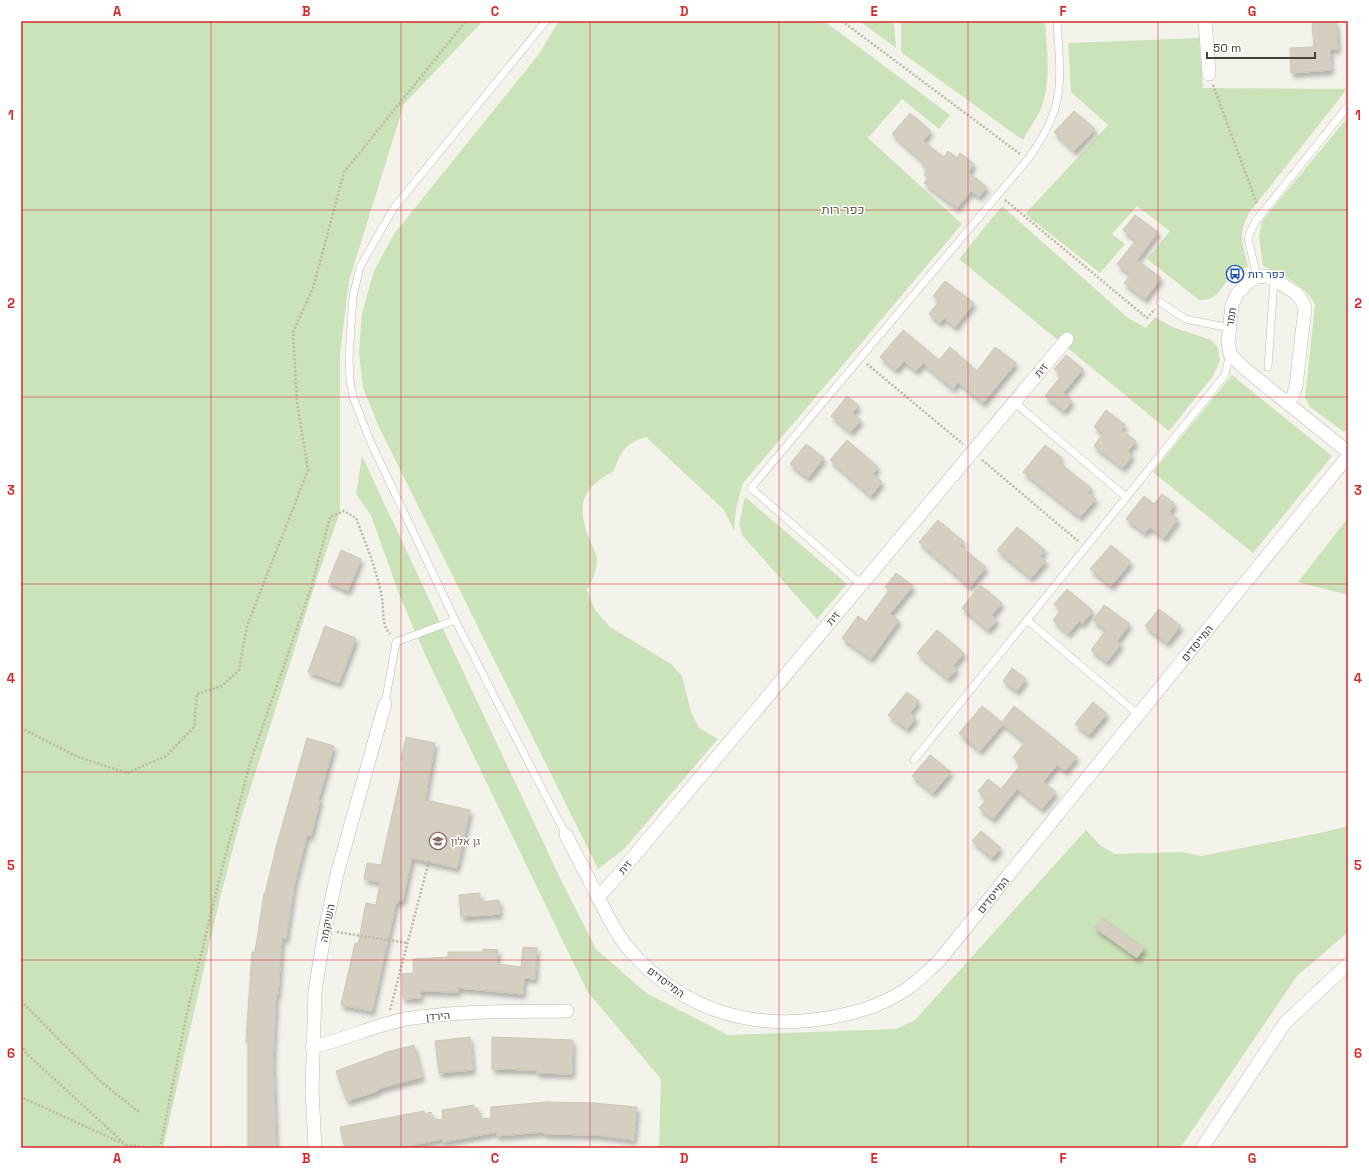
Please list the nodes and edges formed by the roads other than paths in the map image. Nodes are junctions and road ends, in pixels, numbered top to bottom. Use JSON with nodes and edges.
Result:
{"nodes":[{"id":1,"x":546,"y":21,"type":"edge"},
{"id":2,"x":1057,"y":21,"type":"edge"},
{"id":3,"x":1205,"y":21,"type":"edge"},
{"id":4,"x":1209,"y":74,"type":"road end"},
{"id":5,"x":1348,"y":106,"type":"edge"},
{"id":6,"x":1258,"y":277,"type":"junction"},
{"id":7,"x":1274,"y":280,"type":"junction"},
{"id":8,"x":1160,"y":302,"type":"road end"},
{"id":9,"x":1230,"y":328,"type":"junction"},
{"id":10,"x":1067,"y":339,"type":"dead end"},
{"id":11,"x":1230,"y":354,"type":"junction"},
{"id":12,"x":1268,"y":367,"type":"dead end"},
{"id":13,"x":1014,"y":402,"type":"junction"},
{"id":14,"x":1287,"y":403,"type":"junction"},
{"id":15,"x":1348,"y":452,"type":"edge"},
{"id":16,"x":1348,"y":456,"type":"edge"},
{"id":17,"x":1126,"y":497,"type":"junction"},
{"id":18,"x":862,"y":585,"type":"junction"},
{"id":19,"x":455,"y":620,"type":"junction"},
{"id":20,"x":1027,"y":620,"type":"junction"},
{"id":21,"x":385,"y":704,"type":"joint"},
{"id":22,"x":1139,"y":715,"type":"junction"},
{"id":23,"x":914,"y":760,"type":"dead end"},
{"id":24,"x":566,"y":836,"type":"joint"},
{"id":25,"x":598,"y":897,"type":"junction"},
{"id":26,"x":1348,"y":964,"type":"edge"},
{"id":27,"x":567,"y":1011,"type":"dead end"},
{"id":28,"x":312,"y":1047,"type":"junction"},
{"id":29,"x":315,"y":1148,"type":"edge"},
{"id":30,"x":1202,"y":1148,"type":"edge"}],
"edges":[{"from":1,"to":19,"type":"lane"},
{"from":2,"to":18,"type":"lane"},
{"from":3,"to":4,"type":"street"},
{"from":5,"to":6,"type":"lane"},
{"from":6,"to":7,"type":"street"},
{"from":6,"to":9,"type":"street","name":"תמר"},
{"from":7,"to":12,"type":"lane"},
{"from":7,"to":14,"type":"street"},
{"from":8,"to":9,"type":"lane"},
{"from":9,"to":11,"type":"street","name":"תמר"},
{"from":10,"to":13,"type":"street","name":"זית"},
{"from":11,"to":14,"type":"street"},
{"from":11,"to":17,"type":"lane"},
{"from":13,"to":17,"type":"lane"},
{"from":13,"to":18,"type":"street","name":"זית"},
{"from":14,"to":15,"type":"street"},
{"from":16,"to":22,"type":"street","name":"המייסדים"},
{"from":17,"to":20,"type":"lane"},
{"from":18,"to":25,"type":"street","name":"זית"},
{"from":19,"to":21,"type":"lane"},
{"from":19,"to":24,"type":"lane"},
{"from":20,"to":22,"type":"lane"},
{"from":20,"to":23,"type":"lane"},
{"from":21,"to":28,"type":"street","name":"השיקמה"},
{"from":22,"to":25,"type":"street","name":"המייסדים"},
{"from":24,"to":25,"type":"street","name":"המייסדים"},
{"from":26,"to":30,"type":"street"},
{"from":27,"to":28,"type":"street","name":"הירדן"},
{"from":28,"to":29,"type":"street","name":"השיקמה"}]}
